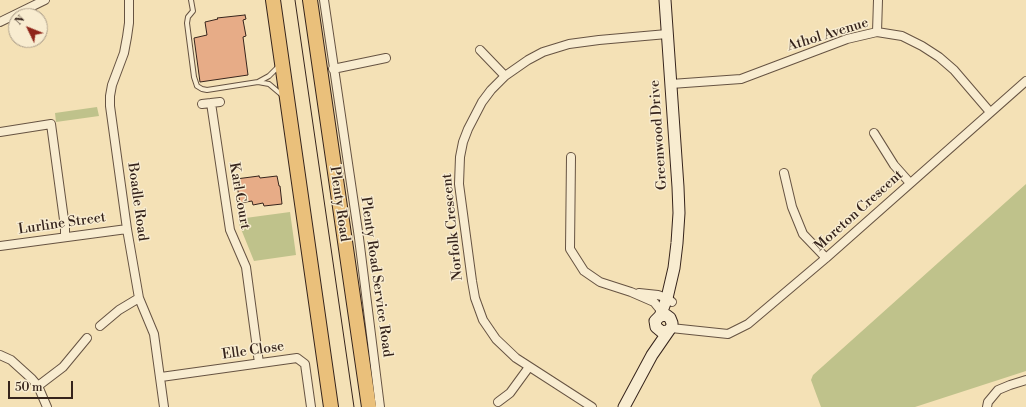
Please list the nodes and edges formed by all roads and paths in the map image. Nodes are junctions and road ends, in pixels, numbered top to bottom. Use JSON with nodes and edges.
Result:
{"nodes":[{"id":1,"x":45,"y":0,"type":"edge"},
{"id":2,"x":129,"y":0,"type":"edge"},
{"id":3,"x":191,"y":0,"type":"edge"},
{"id":4,"x":273,"y":0,"type":"edge"},
{"id":5,"x":310,"y":0,"type":"edge"},
{"id":6,"x":324,"y":0,"type":"edge"},
{"id":7,"x":665,"y":0,"type":"edge"},
{"id":8,"x":878,"y":0,"type":"edge"},
{"id":9,"x":0,"y":22,"type":"edge"},
{"id":10,"x":877,"y":32,"type":"junction"},
{"id":11,"x":667,"y":34,"type":"junction"},
{"id":12,"x":480,"y":50,"type":"dead end"},
{"id":13,"x":386,"y":58,"type":"dead end"},
{"id":14,"x":282,"y":62,"type":"junction"},
{"id":15,"x":333,"y":69,"type":"junction"},
{"id":16,"x":505,"y":76,"type":"junction"},
{"id":17,"x":1026,"y":81,"type":"edge"},
{"id":18,"x":258,"y":82,"type":"junction"},
{"id":19,"x":671,"y":84,"type":"junction"},
{"id":20,"x":287,"y":99,"type":"junction"},
{"id":21,"x":220,"y":102,"type":"dead end"},
{"id":22,"x":990,"y":112,"type":"junction"},
{"id":23,"x":0,"y":132,"type":"edge"},
{"id":24,"x":874,"y":133,"type":"dead end"},
{"id":25,"x":339,"y":153,"type":"junction"},
{"id":26,"x":571,"y":157,"type":"dead end"},
{"id":27,"x":784,"y":172,"type":"dead end"},
{"id":28,"x":910,"y":183,"type":"junction"},
{"id":29,"x":127,"y":229,"type":"junction"},
{"id":30,"x":65,"y":236,"type":"junction"},
{"id":31,"x":0,"y":246,"type":"edge"},
{"id":32,"x":826,"y":258,"type":"junction"},
{"id":33,"x":630,"y":292,"type":"junction"},
{"id":34,"x":138,"y":298,"type":"junction"},
{"id":35,"x":669,"y":300,"type":"junction"},
{"id":36,"x":666,"y":322,"type":"junction"},
{"id":37,"x":100,"y":326,"type":"dead end"},
{"id":38,"x":88,"y":338,"type":"dead end"},
{"id":39,"x":0,"y":355,"type":"edge"},
{"id":40,"x":259,"y":363,"type":"junction"},
{"id":41,"x":529,"y":367,"type":"junction"},
{"id":42,"x":160,"y":377,"type":"junction"},
{"id":43,"x":1026,"y":380,"type":"edge"},
{"id":44,"x":38,"y":386,"type":"junction"},
{"id":45,"x":498,"y":402,"type":"dead end"},
{"id":46,"x":47,"y":407,"type":"edge"},
{"id":47,"x":164,"y":407,"type":"edge"},
{"id":48,"x":311,"y":407,"type":"edge"},
{"id":49,"x":331,"y":407,"type":"edge"},
{"id":50,"x":369,"y":407,"type":"edge"},
{"id":51,"x":380,"y":407,"type":"edge"},
{"id":52,"x":592,"y":407,"type":"edge"},
{"id":53,"x":624,"y":407,"type":"edge"},
{"id":54,"x":987,"y":407,"type":"edge"}],
"edges":[{"from":1,"to":9,"type":"street"},
{"from":2,"to":29,"type":"street","name":"Boadle Road"},
{"from":3,"to":18,"type":"lane"},
{"from":4,"to":14,"type":"highway"},
{"from":5,"to":25,"type":"highway","name":"Plenty Road"},
{"from":6,"to":15,"type":"street","name":"Plenty Road Service Road"},
{"from":7,"to":11,"type":"street","name":"Greenwood Drive"},
{"from":8,"to":10,"type":"street"},
{"from":10,"to":19,"type":"street","name":"Athol Avenue"},
{"from":10,"to":22,"type":"street","name":"Athol Avenue"},
{"from":11,"to":16,"type":"street","name":"Norfolk Crescent"},
{"from":11,"to":19,"type":"street","name":"Greenwood Drive"},
{"from":12,"to":16,"type":"street"},
{"from":13,"to":15,"type":"street"},
{"from":14,"to":18,"type":"lane"},
{"from":14,"to":20,"type":"highway"},
{"from":15,"to":25,"type":"street","name":"Plenty Road Service Road"},
{"from":16,"to":41,"type":"street","name":"Norfolk Crescent"},
{"from":17,"to":22,"type":"street","name":"Moreton Crescent"},
{"from":18,"to":20,"type":"lane"},
{"from":19,"to":35,"type":"street","name":"Greenwood Drive"},
{"from":20,"to":49,"type":"highway"},
{"from":21,"to":40,"type":"street","name":"Karl Court"},
{"from":22,"to":28,"type":"street","name":"Moreton Crescent"},
{"from":23,"to":30,"type":"street"},
{"from":24,"to":28,"type":"street"},
{"from":25,"to":50,"type":"highway","name":"Plenty Road"},
{"from":25,"to":51,"type":"street","name":"Plenty Road Service Road"},
{"from":26,"to":33,"type":"street"},
{"from":27,"to":32,"type":"street"},
{"from":28,"to":32,"type":"street","name":"Moreton Crescent"},
{"from":29,"to":30,"type":"street","name":"Lurline Street"},
{"from":29,"to":34,"type":"street","name":"Boadle Road"},
{"from":30,"to":31,"type":"street","name":"Lurline Street"},
{"from":32,"to":36,"type":"street","name":"Moreton Crescent"},
{"from":33,"to":35,"type":"street"},
{"from":33,"to":36,"type":"street","name":"Moreton Crescent"},
{"from":34,"to":37,"type":"street"},
{"from":34,"to":42,"type":"street","name":"Boadle Road"},
{"from":35,"to":36,"type":"street","name":"Greenwood Drive"},
{"from":36,"to":53,"type":"street","name":"Greenwood Drive"},
{"from":38,"to":44,"type":"street"},
{"from":39,"to":44,"type":"street"},
{"from":40,"to":42,"type":"street","name":"Elle Close"},
{"from":40,"to":48,"type":"street","name":"Elle Close"},
{"from":41,"to":45,"type":"street"},
{"from":41,"to":52,"type":"street","name":"Norfolk Crescent"},
{"from":42,"to":47,"type":"street","name":"Boadle Road"},
{"from":43,"to":54,"type":"street"},
{"from":44,"to":46,"type":"street"}]}
